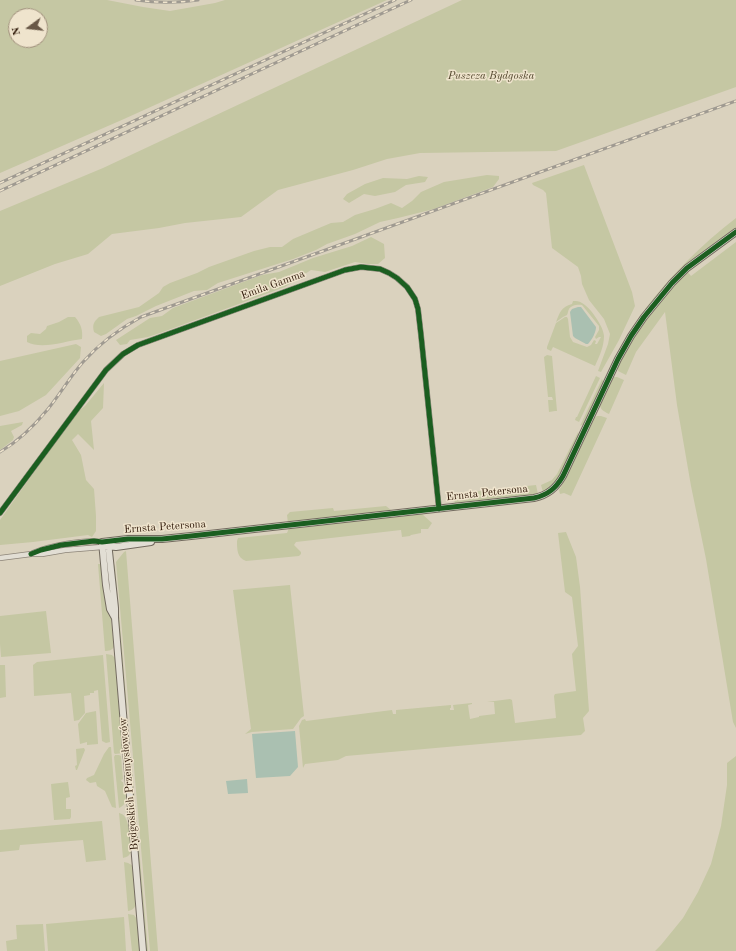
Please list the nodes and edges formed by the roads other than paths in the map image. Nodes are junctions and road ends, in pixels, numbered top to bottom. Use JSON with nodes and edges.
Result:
{"nodes":[{"id":1,"x":736,"y":232,"type":"edge"},
{"id":2,"x":439,"y":509,"type":"junction"},
{"id":3,"x":0,"y":513,"type":"edge"},
{"id":4,"x":105,"y":544,"type":"junction"},
{"id":5,"x":0,"y":558,"type":"edge"},
{"id":6,"x":144,"y":951,"type":"edge"}],
"edges":[{"from":1,"to":2,"type":"street","name":"Ernsta Petersona"},
{"from":2,"to":3,"type":"street","name":"Emila Gamma"},
{"from":2,"to":4,"type":"street","name":"Ernsta Petersona"},
{"from":4,"to":5,"type":"street","name":"Ernsta Petersona"},
{"from":4,"to":6,"type":"street","name":"Bydgoskich Przemysłowców"}]}
